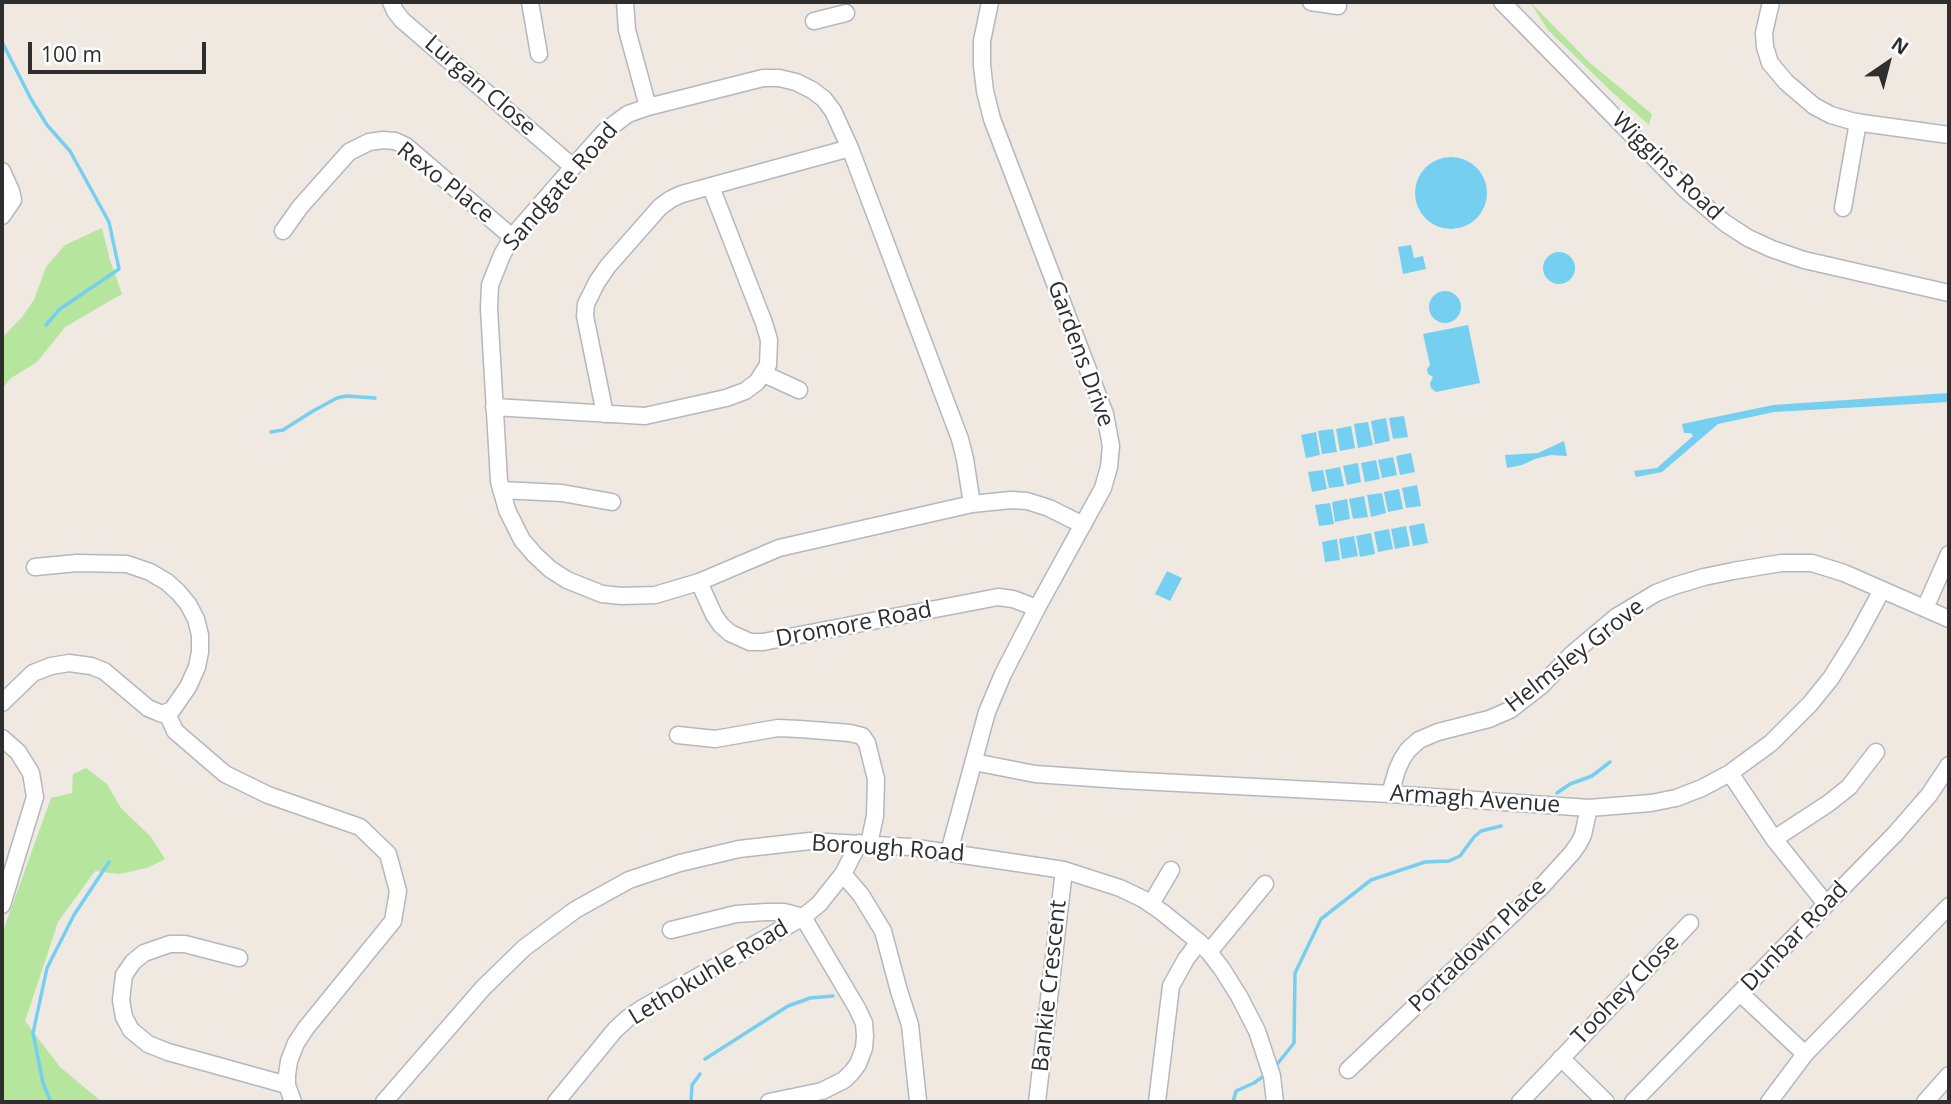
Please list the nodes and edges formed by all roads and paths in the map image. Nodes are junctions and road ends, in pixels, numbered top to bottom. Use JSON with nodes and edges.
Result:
{"nodes":[{"id":1,"x":391,"y":2,"type":"edge"},
{"id":2,"x":530,"y":2,"type":"edge"},
{"id":3,"x":625,"y":2,"type":"edge"},
{"id":4,"x":990,"y":2,"type":"edge"},
{"id":5,"x":1311,"y":2,"type":"edge"},
{"id":6,"x":1502,"y":2,"type":"edge"},
{"id":7,"x":1771,"y":2,"type":"edge"},
{"id":8,"x":1338,"y":6,"type":"dead end"},
{"id":9,"x":835,"y":11,"type":"edge"},
{"id":10,"x":814,"y":21,"type":"dead end"},
{"id":11,"x":539,"y":54,"type":"dead end"},
{"id":12,"x":648,"y":107,"type":"junction"},
{"id":13,"x":1858,"y":122,"type":"junction"},
{"id":14,"x":1949,"y":135,"type":"edge"},
{"id":15,"x":850,"y":148,"type":"junction"},
{"id":16,"x":573,"y":167,"type":"junction"},
{"id":17,"x":2,"y":171,"type":"edge"},
{"id":18,"x":711,"y":187,"type":"junction"},
{"id":19,"x":1843,"y":208,"type":"dead end"},
{"id":20,"x":2,"y":216,"type":"edge"},
{"id":21,"x":282,"y":231,"type":"dead end"},
{"id":22,"x":512,"y":237,"type":"junction"},
{"id":23,"x":1949,"y":293,"type":"edge"},
{"id":24,"x":764,"y":374,"type":"junction"},
{"id":25,"x":799,"y":390,"type":"dead end"},
{"id":26,"x":494,"y":407,"type":"junction"},
{"id":27,"x":605,"y":414,"type":"junction"},
{"id":28,"x":501,"y":490,"type":"junction"},
{"id":29,"x":612,"y":502,"type":"dead end"},
{"id":30,"x":972,"y":504,"type":"junction"},
{"id":31,"x":1083,"y":525,"type":"junction"},
{"id":32,"x":1949,"y":554,"type":"edge"},
{"id":33,"x":36,"y":567,"type":"dead end"},
{"id":34,"x":698,"y":582,"type":"junction"},
{"id":35,"x":1882,"y":590,"type":"junction"},
{"id":36,"x":1037,"y":608,"type":"junction"},
{"id":37,"x":1925,"y":608,"type":"junction"},
{"id":38,"x":1949,"y":619,"type":"edge"},
{"id":39,"x":2,"y":703,"type":"edge"},
{"id":40,"x":167,"y":713,"type":"junction"},
{"id":41,"x":678,"y":735,"type":"dead end"},
{"id":42,"x":2,"y":738,"type":"edge"},
{"id":43,"x":1876,"y":752,"type":"dead end"},
{"id":44,"x":974,"y":762,"type":"junction"},
{"id":45,"x":1949,"y":765,"type":"edge"},
{"id":46,"x":1730,"y":773,"type":"junction"},
{"id":47,"x":1390,"y":794,"type":"junction"},
{"id":48,"x":1589,"y":807,"type":"junction"},
{"id":49,"x":1774,"y":839,"type":"junction"},
{"id":50,"x":864,"y":844,"type":"junction"},
{"id":51,"x":950,"y":852,"type":"junction"},
{"id":52,"x":1063,"y":870,"type":"junction"},
{"id":53,"x":1171,"y":870,"type":"dead end"},
{"id":54,"x":843,"y":874,"type":"junction"},
{"id":55,"x":1265,"y":884,"type":"dead end"},
{"id":56,"x":1151,"y":904,"type":"junction"},
{"id":57,"x":1826,"y":904,"type":"junction"},
{"id":58,"x":2,"y":905,"type":"edge"},
{"id":59,"x":1949,"y":906,"type":"edge"},
{"id":60,"x":803,"y":917,"type":"junction"},
{"id":61,"x":1690,"y":923,"type":"dead end"},
{"id":62,"x":671,"y":930,"type":"dead end"},
{"id":63,"x":1204,"y":947,"type":"junction"},
{"id":64,"x":239,"y":958,"type":"dead end"},
{"id":65,"x":1740,"y":993,"type":"junction"},
{"id":66,"x":1805,"y":1054,"type":"junction"},
{"id":67,"x":1561,"y":1058,"type":"junction"},
{"id":68,"x":1348,"y":1070,"type":"dead end"},
{"id":69,"x":1949,"y":1075,"type":"edge"},
{"id":70,"x":287,"y":1085,"type":"junction"},
{"id":71,"x":824,"y":1096,"type":"edge"},
{"id":72,"x":1275,"y":1100,"type":"edge"},
{"id":73,"x":918,"y":1101,"type":"edge"},
{"id":74,"x":293,"y":1102,"type":"edge"},
{"id":75,"x":384,"y":1102,"type":"edge"},
{"id":76,"x":556,"y":1102,"type":"edge"},
{"id":77,"x":769,"y":1102,"type":"edge"},
{"id":78,"x":1037,"y":1102,"type":"edge"},
{"id":79,"x":1157,"y":1102,"type":"edge"},
{"id":80,"x":1520,"y":1102,"type":"edge"},
{"id":81,"x":1606,"y":1102,"type":"edge"},
{"id":82,"x":1633,"y":1102,"type":"edge"},
{"id":83,"x":1769,"y":1102,"type":"edge"},
{"id":84,"x":1925,"y":1102,"type":"edge"}],
"edges":[{"from":1,"to":16,"type":"street","name":"Lurgan Close"},
{"from":2,"to":11,"type":"street"},
{"from":3,"to":12,"type":"street"},
{"from":4,"to":31,"type":"street","name":"Gardens Drive"},
{"from":5,"to":8,"type":"street"},
{"from":6,"to":23,"type":"street","name":"Wiggins Road"},
{"from":7,"to":13,"type":"street"},
{"from":9,"to":10,"type":"street"},
{"from":12,"to":15,"type":"street","name":"Sandgate Road"},
{"from":12,"to":16,"type":"street","name":"Sandgate Road"},
{"from":13,"to":14,"type":"street"},
{"from":13,"to":19,"type":"street"},
{"from":15,"to":18,"type":"street"},
{"from":15,"to":30,"type":"street","name":"Sandgate Road"},
{"from":16,"to":22,"type":"street","name":"Sandgate Road"},
{"from":17,"to":20,"type":"street"},
{"from":18,"to":24,"type":"street"},
{"from":18,"to":27,"type":"street"},
{"from":21,"to":22,"type":"street","name":"Rexo Place"},
{"from":22,"to":26,"type":"street","name":"Sandgate Road"},
{"from":24,"to":25,"type":"street"},
{"from":24,"to":27,"type":"street"},
{"from":26,"to":27,"type":"street"},
{"from":26,"to":28,"type":"street","name":"Sandgate Road"},
{"from":28,"to":29,"type":"street"},
{"from":28,"to":34,"type":"street","name":"Sandgate Road"},
{"from":30,"to":31,"type":"street","name":"Sandgate Road"},
{"from":30,"to":34,"type":"street","name":"Sandgate Road"},
{"from":31,"to":36,"type":"street","name":"Gardens Drive"},
{"from":32,"to":37,"type":"street"},
{"from":33,"to":40,"type":"street"},
{"from":34,"to":36,"type":"street","name":"Dromore Road"},
{"from":35,"to":37,"type":"street","name":"Helmsley Grove"},
{"from":35,"to":46,"type":"street","name":"Armagh Avenue"},
{"from":35,"to":47,"type":"street","name":"Helmsley Grove"},
{"from":36,"to":44,"type":"street","name":"Gardens Drive"},
{"from":37,"to":38,"type":"street","name":"Helmsley Grove"},
{"from":39,"to":40,"type":"street"},
{"from":40,"to":70,"type":"street"},
{"from":41,"to":50,"type":"street","name":"Lethokuhle Road"},
{"from":42,"to":58,"type":"street"},
{"from":43,"to":49,"type":"street"},
{"from":44,"to":47,"type":"street","name":"Armagh Avenue"},
{"from":44,"to":51,"type":"street","name":"Gardens Drive"},
{"from":45,"to":57,"type":"street","name":"Dunbar Road"},
{"from":46,"to":48,"type":"street","name":"Armagh Avenue"},
{"from":46,"to":49,"type":"street"},
{"from":47,"to":48,"type":"street","name":"Armagh Avenue"},
{"from":48,"to":68,"type":"street","name":"Portadown Place"},
{"from":49,"to":57,"type":"street"},
{"from":50,"to":51,"type":"street","name":"Borough Road"},
{"from":50,"to":54,"type":"street","name":"Lethokuhle Road"},
{"from":50,"to":75,"type":"street","name":"Borough Road"},
{"from":51,"to":52,"type":"street","name":"Borough Road"},
{"from":52,"to":56,"type":"street","name":"Borough Road"},
{"from":52,"to":78,"type":"street","name":"Bankie Crescent"},
{"from":53,"to":56,"type":"street"},
{"from":54,"to":60,"type":"street","name":"Lethokuhle Road"},
{"from":54,"to":73,"type":"street"},
{"from":55,"to":63,"type":"street"},
{"from":56,"to":63,"type":"street","name":"Borough Road"},
{"from":57,"to":65,"type":"street","name":"Dunbar Road"},
{"from":59,"to":66,"type":"street"},
{"from":60,"to":62,"type":"street"},
{"from":60,"to":71,"type":"street"},
{"from":60,"to":76,"type":"street","name":"Lethokuhle Road"},
{"from":61,"to":67,"type":"street","name":"Toohey Close"},
{"from":63,"to":72,"type":"street","name":"Borough Road"},
{"from":63,"to":79,"type":"street"},
{"from":64,"to":70,"type":"street"},
{"from":65,"to":66,"type":"street"},
{"from":65,"to":82,"type":"street","name":"Dunbar Road"},
{"from":66,"to":83,"type":"street"},
{"from":67,"to":80,"type":"street","name":"Toohey Close"},
{"from":67,"to":81,"type":"street","name":"Toohey Close"},
{"from":69,"to":84,"type":"street"},
{"from":70,"to":74,"type":"street"},
{"from":71,"to":77,"type":"street"}]}
